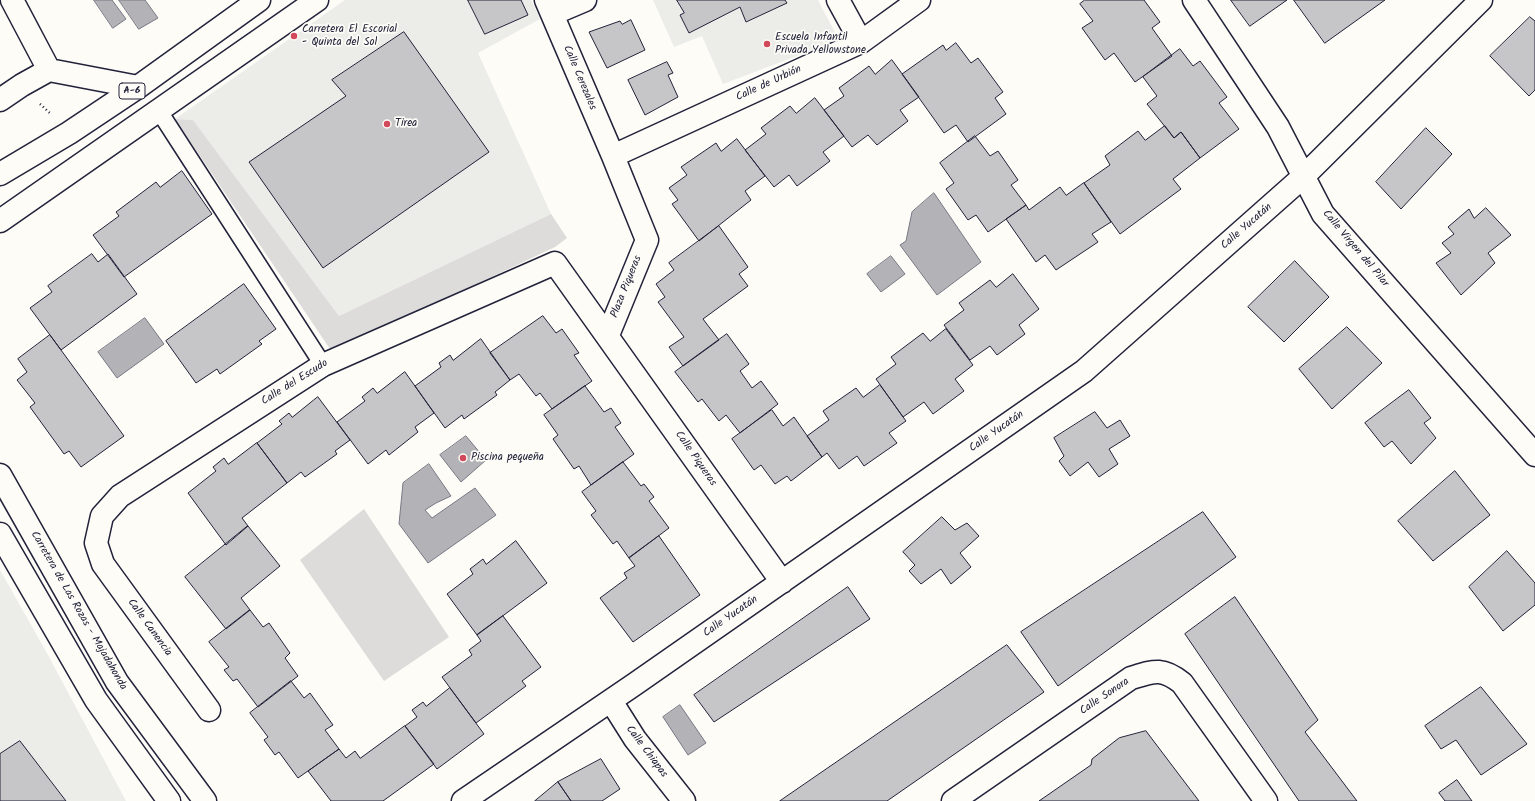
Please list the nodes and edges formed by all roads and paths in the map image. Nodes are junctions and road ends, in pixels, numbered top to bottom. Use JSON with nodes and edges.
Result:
{"nodes":[{"id":1,"x":12,"y":0,"type":"edge"},
{"id":2,"x":259,"y":0,"type":"edge"},
{"id":3,"x":317,"y":0,"type":"edge"},
{"id":4,"x":585,"y":0,"type":"edge"},
{"id":5,"x":838,"y":0,"type":"edge"},
{"id":6,"x":918,"y":0,"type":"edge"},
{"id":7,"x":1194,"y":0,"type":"edge"},
{"id":8,"x":1481,"y":0,"type":"edge"},
{"id":9,"x":549,"y":7,"type":"edge"},
{"id":10,"x":861,"y":42,"type":"junction"},
{"id":11,"x":49,"y":70,"type":"junction"},
{"id":12,"x":138,"y":86,"type":"junction"},
{"id":13,"x":0,"y":100,"type":"edge"},
{"id":14,"x":158,"y":111,"type":"junction"},
{"id":15,"x":613,"y":156,"type":"junction"},
{"id":16,"x":0,"y":174,"type":"edge"},
{"id":17,"x":1304,"y":176,"type":"junction"},
{"id":18,"x":0,"y":221,"type":"edge"},
{"id":19,"x":555,"y":263,"type":"joint"},
{"id":20,"x":608,"y":335,"type":"junction"},
{"id":21,"x":323,"y":365,"type":"junction"},
{"id":22,"x":1535,"y":455,"type":"edge"},
{"id":23,"x":0,"y":475,"type":"edge"},
{"id":24,"x":0,"y":534,"type":"edge"},
{"id":25,"x":96,"y":543,"type":"joint"},
{"id":26,"x":782,"y":582,"type":"junction"},
{"id":27,"x":611,"y":701,"type":"junction"},
{"id":28,"x":209,"y":710,"type":"dead end"},
{"id":29,"x":168,"y":801,"type":"edge"},
{"id":30,"x":205,"y":801,"type":"edge"},
{"id":31,"x":463,"y":801,"type":"edge"},
{"id":32,"x":684,"y":801,"type":"edge"},
{"id":33,"x":953,"y":801,"type":"edge"},
{"id":34,"x":1266,"y":801,"type":"edge"}],
"edges":[{"from":1,"to":11,"type":"main road"},
{"from":2,"to":12,"type":"main road","number":"A-6"},
{"from":3,"to":14,"type":"main road"},
{"from":4,"to":9,"type":"main road"},
{"from":5,"to":10,"type":"main road"},
{"from":6,"to":10,"type":"main road","name":"Calle de Urbión"},
{"from":7,"to":17,"type":"main road","name":"Calle Virgen del Pilar"},
{"from":8,"to":17,"type":"main road","name":"Calle Yucatán"},
{"from":9,"to":15,"type":"main road","name":"Calle Cerezales"},
{"from":10,"to":15,"type":"main road","name":"Calle de Urbión"},
{"from":11,"to":12,"type":"main road"},
{"from":11,"to":13,"type":"main road"},
{"from":12,"to":16,"type":"main road","number":"A-6"},
{"from":14,"to":18,"type":"main road"},
{"from":14,"to":21,"type":"lane"},
{"from":15,"to":20,"type":"main road","name":"Plaza Piqueras"},
{"from":17,"to":22,"type":"main road","name":"Calle Virgen del Pilar"},
{"from":17,"to":26,"type":"main road","name":"Calle Yucatán"},
{"from":19,"to":20,"type":"main road","name":"Plaza Piqueras"},
{"from":19,"to":21,"type":"main road","name":"Calle del Escudo"},
{"from":20,"to":26,"type":"main road","name":"Calle Piqueras"},
{"from":21,"to":25,"type":"main road","name":"Calle del Escudo"},
{"from":23,"to":30,"type":"main road","name":"Carretera de Las Rozas - Majadahonda"},
{"from":24,"to":29,"type":"main road"},
{"from":25,"to":28,"type":"main road","name":"Calle Canencia"},
{"from":26,"to":27,"type":"main road","name":"Calle Yucatán"},
{"from":27,"to":31,"type":"main road","name":"Calle Yucatán"},
{"from":27,"to":32,"type":"main road","name":"Calle Chiapas"},
{"from":33,"to":34,"type":"main road","name":"Calle Sonora"}]}
